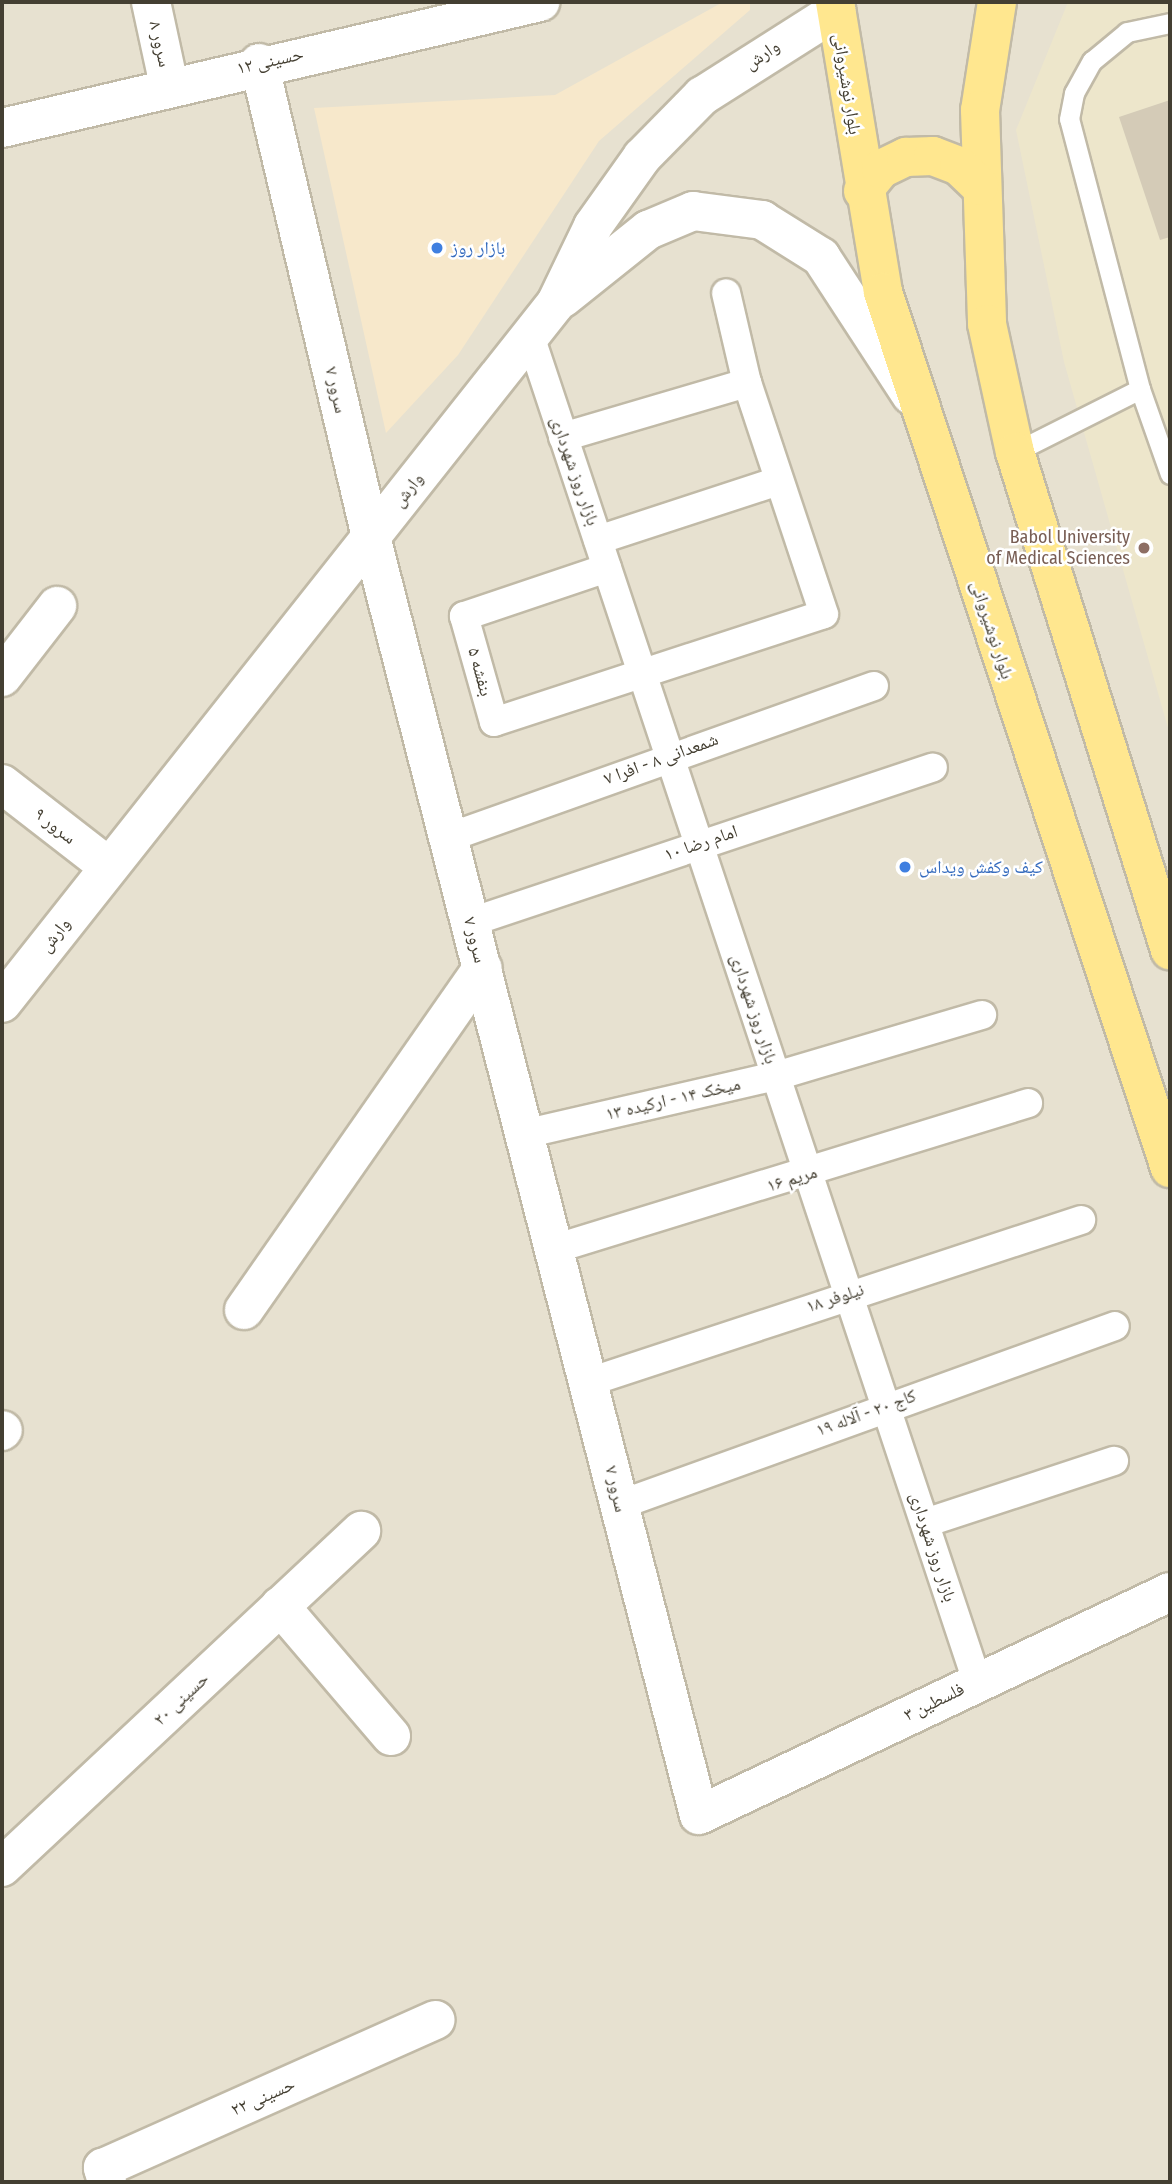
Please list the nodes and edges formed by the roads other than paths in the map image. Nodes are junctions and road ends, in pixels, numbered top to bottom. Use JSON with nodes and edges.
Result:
{"nodes":[{"id":1,"x":151,"y":2,"type":"edge"},
{"id":2,"x":540,"y":2,"type":"edge"},
{"id":3,"x":998,"y":2,"type":"edge"},
{"id":4,"x":836,"y":6,"type":"edge"},
{"id":5,"x":1170,"y":23,"type":"edge"},
{"id":6,"x":259,"y":64,"type":"junction"},
{"id":7,"x":169,"y":85,"type":"junction"},
{"id":8,"x":2,"y":128,"type":"edge"},
{"id":9,"x":978,"y":184,"type":"junction"},
{"id":10,"x":863,"y":191,"type":"junction"},
{"id":11,"x":726,"y":293,"type":"dead end"},
{"id":12,"x":556,"y":303,"type":"junction"},
{"id":13,"x":530,"y":337,"type":"junction"},
{"id":14,"x":747,"y":383,"type":"junction"},
{"id":15,"x":1140,"y":390,"type":"junction"},
{"id":16,"x":920,"y":408,"type":"junction"},
{"id":17,"x":563,"y":437,"type":"junction"},
{"id":18,"x":1015,"y":452,"type":"junction"},
{"id":19,"x":1170,"y":474,"type":"edge"},
{"id":20,"x":778,"y":481,"type":"junction"},
{"id":21,"x":371,"y":537,"type":"junction"},
{"id":22,"x":598,"y":540,"type":"junction"},
{"id":23,"x":607,"y":568,"type":"junction"},
{"id":24,"x":57,"y":606,"type":"dead end"},
{"id":25,"x":642,"y":674,"type":"junction"},
{"id":26,"x":2,"y":677,"type":"edge"},
{"id":27,"x":874,"y":686,"type":"dead end"},
{"id":28,"x":669,"y":754,"type":"junction"},
{"id":29,"x":933,"y":767,"type":"dead end"},
{"id":30,"x":2,"y":784,"type":"edge"},
{"id":31,"x":450,"y":837,"type":"junction"},
{"id":32,"x":699,"y":843,"type":"junction"},
{"id":33,"x":109,"y":867,"type":"junction"},
{"id":34,"x":471,"y":922,"type":"junction"},
{"id":35,"x":1170,"y":950,"type":"edge"},
{"id":36,"x":483,"y":968,"type":"junction"},
{"id":37,"x":2,"y":1003,"type":"edge"},
{"id":38,"x":982,"y":1015,"type":"dead end"},
{"id":39,"x":776,"y":1076,"type":"junction"},
{"id":40,"x":1028,"y":1103,"type":"dead end"},
{"id":41,"x":523,"y":1134,"type":"junction"},
{"id":42,"x":1170,"y":1168,"type":"edge"},
{"id":43,"x":809,"y":1174,"type":"junction"},
{"id":44,"x":1081,"y":1220,"type":"dead end"},
{"id":45,"x":554,"y":1250,"type":"junction"},
{"id":46,"x":848,"y":1293,"type":"junction"},
{"id":47,"x":244,"y":1310,"type":"dead end"},
{"id":48,"x":1115,"y":1325,"type":"dead end"},
{"id":49,"x":592,"y":1381,"type":"junction"},
{"id":50,"x":886,"y":1406,"type":"junction"},
{"id":51,"x":1114,"y":1461,"type":"dead end"},
{"id":52,"x":619,"y":1505,"type":"junction"},
{"id":53,"x":925,"y":1522,"type":"junction"},
{"id":54,"x":361,"y":1531,"type":"dead end"},
{"id":55,"x":1170,"y":1592,"type":"edge"},
{"id":56,"x":280,"y":1606,"type":"junction"},
{"id":57,"x":977,"y":1681,"type":"junction"},
{"id":58,"x":391,"y":1736,"type":"dead end"},
{"id":59,"x":699,"y":1815,"type":"joint"},
{"id":60,"x":2,"y":1867,"type":"edge"},
{"id":61,"x":436,"y":2020,"type":"dead end"},
{"id":62,"x":107,"y":2182,"type":"edge"}],
"edges":[{"from":1,"to":7,"type":"street","name":"سرور ۸"},
{"from":2,"to":6,"type":"street","name":"حسینی ۱۲"},
{"from":3,"to":9,"type":"main road"},
{"from":4,"to":10,"type":"main road","name":"بلوار نوشیروانی"},
{"from":4,"to":12,"type":"street","name":"وارش"},
{"from":5,"to":15,"type":"lane"},
{"from":6,"to":7,"type":"street","name":"حسینی ۱۲"},
{"from":6,"to":21,"type":"street","name":"سرور ۷"},
{"from":7,"to":8,"type":"street","name":"حسینی ۱۲"},
{"from":9,"to":10,"type":"main road"},
{"from":9,"to":18,"type":"main road"},
{"from":10,"to":16,"type":"main road","name":"بلوار نوشیروانی"},
{"from":11,"to":14,"type":"street"},
{"from":12,"to":13,"type":"street","name":"وارش"},
{"from":12,"to":16,"type":"street"},
{"from":13,"to":17,"type":"street","name":"بازار روز شهرداری"},
{"from":13,"to":21,"type":"street","name":"وارش"},
{"from":14,"to":17,"type":"street"},
{"from":14,"to":20,"type":"street"},
{"from":15,"to":18,"type":"lane"},
{"from":15,"to":19,"type":"lane"},
{"from":16,"to":42,"type":"main road","name":"بلوار نوشیروانی"},
{"from":17,"to":22,"type":"street","name":"بازار روز شهرداری"},
{"from":18,"to":35,"type":"main road"},
{"from":20,"to":22,"type":"street"},
{"from":20,"to":25,"type":"street"},
{"from":21,"to":31,"type":"street","name":"سرور ۷"},
{"from":21,"to":33,"type":"street","name":"وارش"},
{"from":22,"to":23,"type":"street","name":"بازار روز شهرداری"},
{"from":23,"to":25,"type":"street","name":"بازار روز شهرداری"},
{"from":23,"to":25,"type":"street","name":"بنفشه ۵"},
{"from":24,"to":26,"type":"street"},
{"from":25,"to":28,"type":"street","name":"بازار روز شهرداری"},
{"from":27,"to":28,"type":"street","name":"شمعدانی ۸ - افرا ۷"},
{"from":28,"to":31,"type":"street","name":"شمعدانی ۸ - افرا ۷"},
{"from":28,"to":32,"type":"street","name":"بازار روز شهرداری"},
{"from":29,"to":32,"type":"street","name":"امام رضا ۱۰"},
{"from":30,"to":33,"type":"street","name":"سرور ۹"},
{"from":31,"to":34,"type":"street","name":"سرور ۷"},
{"from":32,"to":34,"type":"street","name":"امام رضا ۱۰"},
{"from":32,"to":39,"type":"street","name":"بازار روز شهرداری"},
{"from":33,"to":37,"type":"street","name":"وارش"},
{"from":34,"to":36,"type":"street","name":"سرور ۷"},
{"from":36,"to":41,"type":"street","name":"سرور ۷"},
{"from":36,"to":47,"type":"street"},
{"from":38,"to":39,"type":"street","name":"میخک ۱۴ - ارکیده ۱۳"},
{"from":39,"to":41,"type":"street","name":"میخک ۱۴ - ارکیده ۱۳"},
{"from":39,"to":43,"type":"street","name":"بازار روز شهرداری"},
{"from":40,"to":43,"type":"street","name":"مریم ۱۶"},
{"from":41,"to":45,"type":"street","name":"سرور ۷"},
{"from":43,"to":45,"type":"street","name":"مریم ۱۶"},
{"from":43,"to":46,"type":"street","name":"بازار روز شهرداری"},
{"from":44,"to":46,"type":"street","name":"نیلوفر ۱۸"},
{"from":45,"to":49,"type":"street","name":"سرور ۷"},
{"from":46,"to":49,"type":"street","name":"نیلوفر ۱۸"},
{"from":46,"to":50,"type":"street","name":"بازار روز شهرداری"},
{"from":48,"to":50,"type":"street","name":"کاج ۲۰ - آلاله ۱۹"},
{"from":49,"to":52,"type":"street","name":"سرور ۷"},
{"from":50,"to":52,"type":"street","name":"کاج ۲۰ - آلاله ۱۹"},
{"from":50,"to":53,"type":"street","name":"بازار روز شهرداری"},
{"from":51,"to":53,"type":"street"},
{"from":52,"to":59,"type":"street","name":"سرور ۷"},
{"from":53,"to":57,"type":"street","name":"بازار روز شهرداری"},
{"from":54,"to":56,"type":"street","name":"حسینی ٢٠"},
{"from":55,"to":57,"type":"street","name":"فلسطین ۳"},
{"from":56,"to":58,"type":"street"},
{"from":56,"to":60,"type":"street","name":"حسینی ٢٠"},
{"from":57,"to":59,"type":"street","name":"فلسطین ۳"},
{"from":61,"to":62,"type":"street","name":"حسینی ۲۲"}]}
